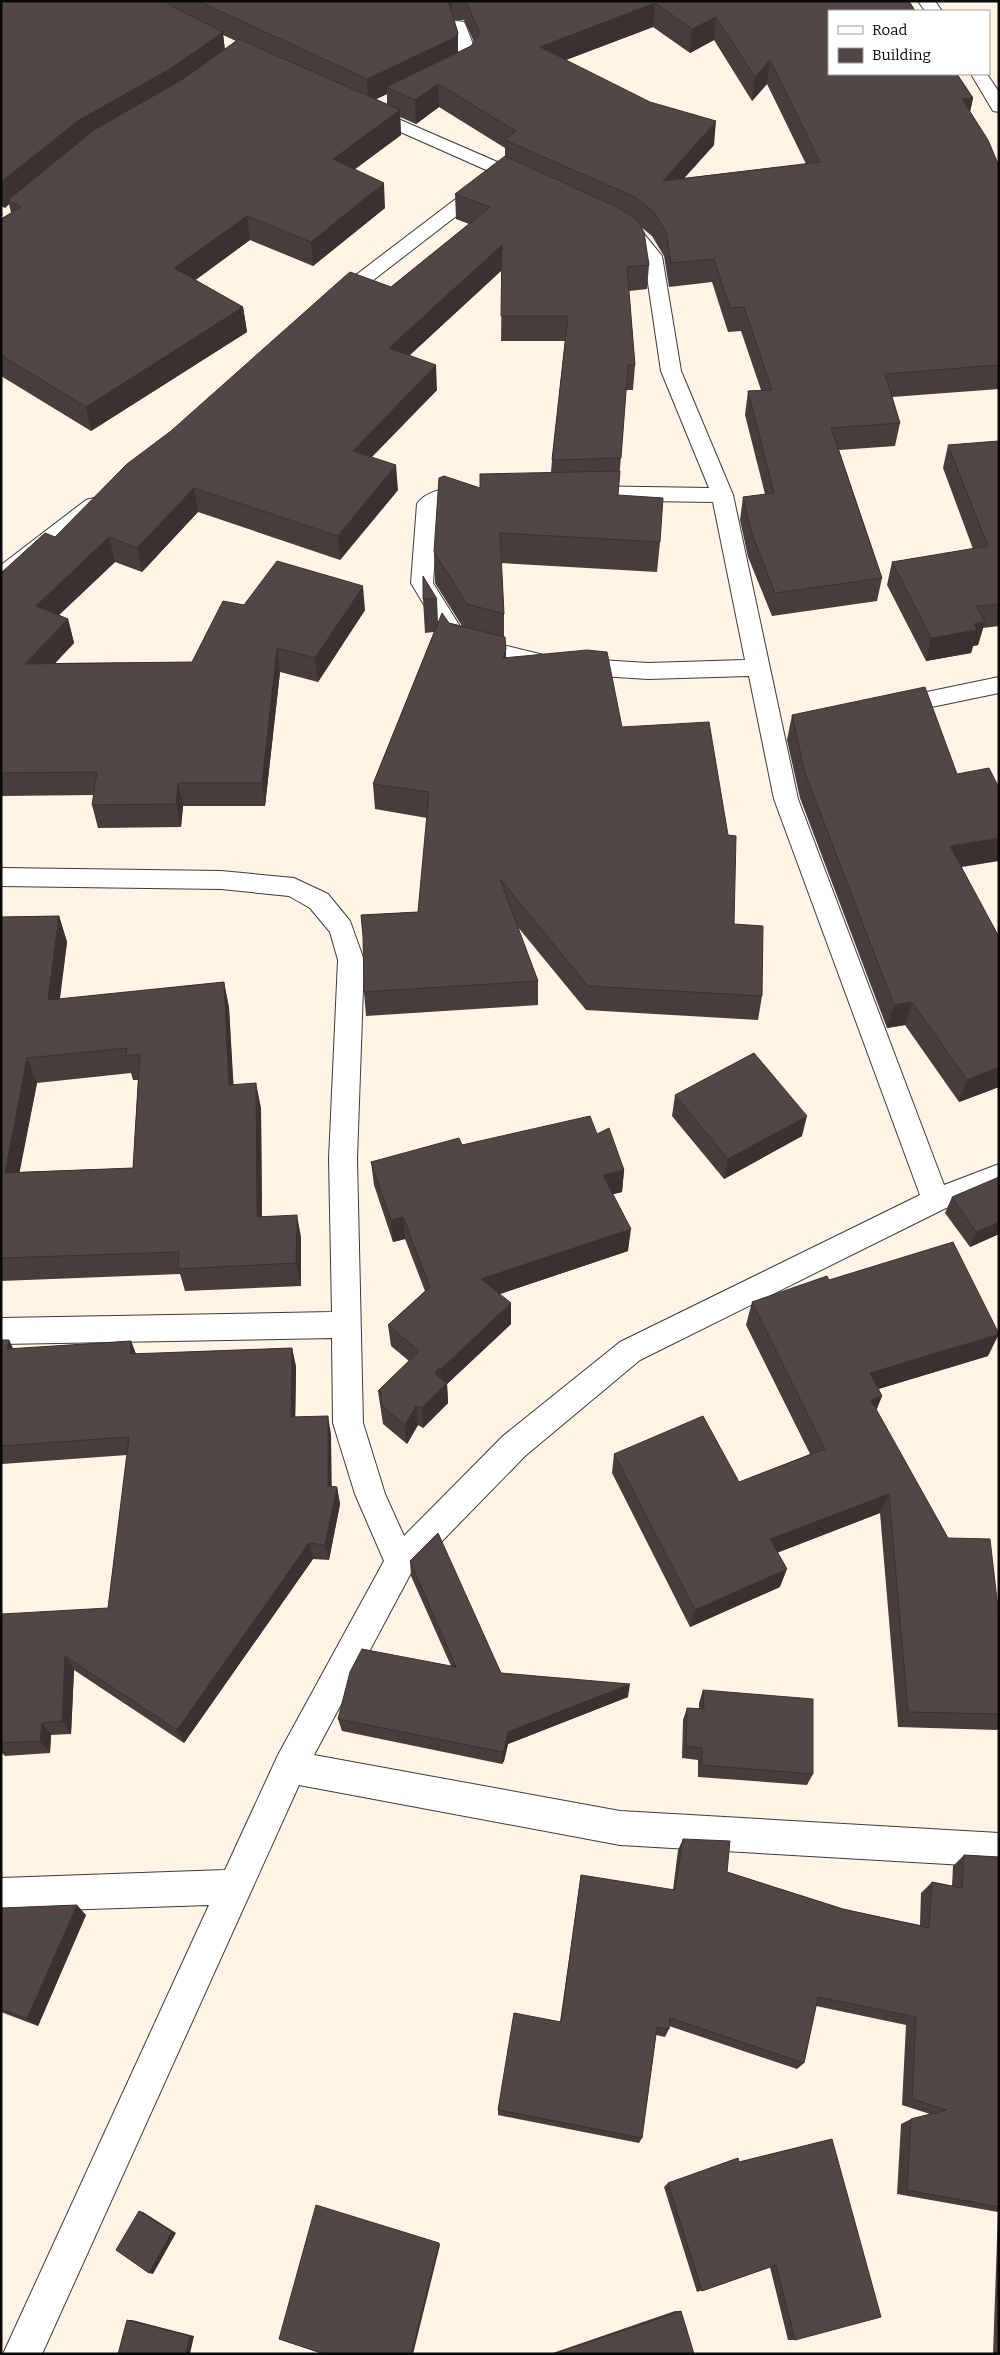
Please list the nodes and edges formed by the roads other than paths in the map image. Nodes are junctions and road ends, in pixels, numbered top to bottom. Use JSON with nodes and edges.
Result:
{"nodes":[{"id":1,"x":458,"y":26,"type":"edge"},
{"id":2,"x":981,"y":75,"type":"edge"},
{"id":3,"x":430,"y":82,"type":"edge"},
{"id":4,"x":386,"y":103,"type":"edge"},
{"id":5,"x":352,"y":104,"type":"edge"},
{"id":6,"x":999,"y":107,"type":"edge"},
{"id":7,"x":369,"y":111,"type":"junction"},
{"id":8,"x":504,"y":172,"type":"junction"},
{"id":9,"x":539,"y":187,"type":"edge"},
{"id":10,"x":600,"y":215,"type":"edge"},
{"id":11,"x":322,"y":310,"type":"edge"},
{"id":12,"x":112,"y":491,"type":"edge"},
{"id":13,"x":563,"y":493,"type":"edge"},
{"id":14,"x":496,"y":494,"type":"edge"},
{"id":15,"x":722,"y":495,"type":"junction"},
{"id":16,"x":1,"y":576,"type":"edge"},
{"id":17,"x":758,"y":668,"type":"junction"},
{"id":18,"x":999,"y":685,"type":"edge"},
{"id":19,"x":872,"y":712,"type":"edge"},
{"id":20,"x":1,"y":877,"type":"edge"},
{"id":21,"x":999,"y":1176,"type":"edge"},
{"id":22,"x":936,"y":1200,"type":"junction"},
{"id":23,"x":346,"y":1324,"type":"junction"},
{"id":24,"x":1,"y":1331,"type":"edge"},
{"id":25,"x":400,"y":1562,"type":"junction"},
{"id":26,"x":290,"y":1767,"type":"junction"},
{"id":27,"x":999,"y":1850,"type":"edge"},
{"id":28,"x":235,"y":1887,"type":"junction"},
{"id":29,"x":1,"y":1896,"type":"edge"},
{"id":30,"x":22,"y":2354,"type":"edge"}],
"edges":[{"from":1,"to":3,"type":"street"},
{"from":2,"to":6,"type":"street"},
{"from":4,"to":7,"type":"street"},
{"from":5,"to":7,"type":"street"},
{"from":7,"to":8,"type":"street"},
{"from":8,"to":9,"type":"street"},
{"from":8,"to":11,"type":"street"},
{"from":10,"to":15,"type":"street"},
{"from":12,"to":16,"type":"street"},
{"from":13,"to":15,"type":"street"},
{"from":14,"to":17,"type":"street"},
{"from":15,"to":17,"type":"street"},
{"from":17,"to":22,"type":"street"},
{"from":18,"to":19,"type":"street"},
{"from":20,"to":23,"type":"street"},
{"from":21,"to":22,"type":"street"},
{"from":22,"to":25,"type":"street"},
{"from":23,"to":24,"type":"street"},
{"from":23,"to":25,"type":"street"},
{"from":25,"to":26,"type":"street"},
{"from":26,"to":27,"type":"street"},
{"from":26,"to":28,"type":"street"},
{"from":28,"to":29,"type":"street"},
{"from":28,"to":30,"type":"street"}]}
